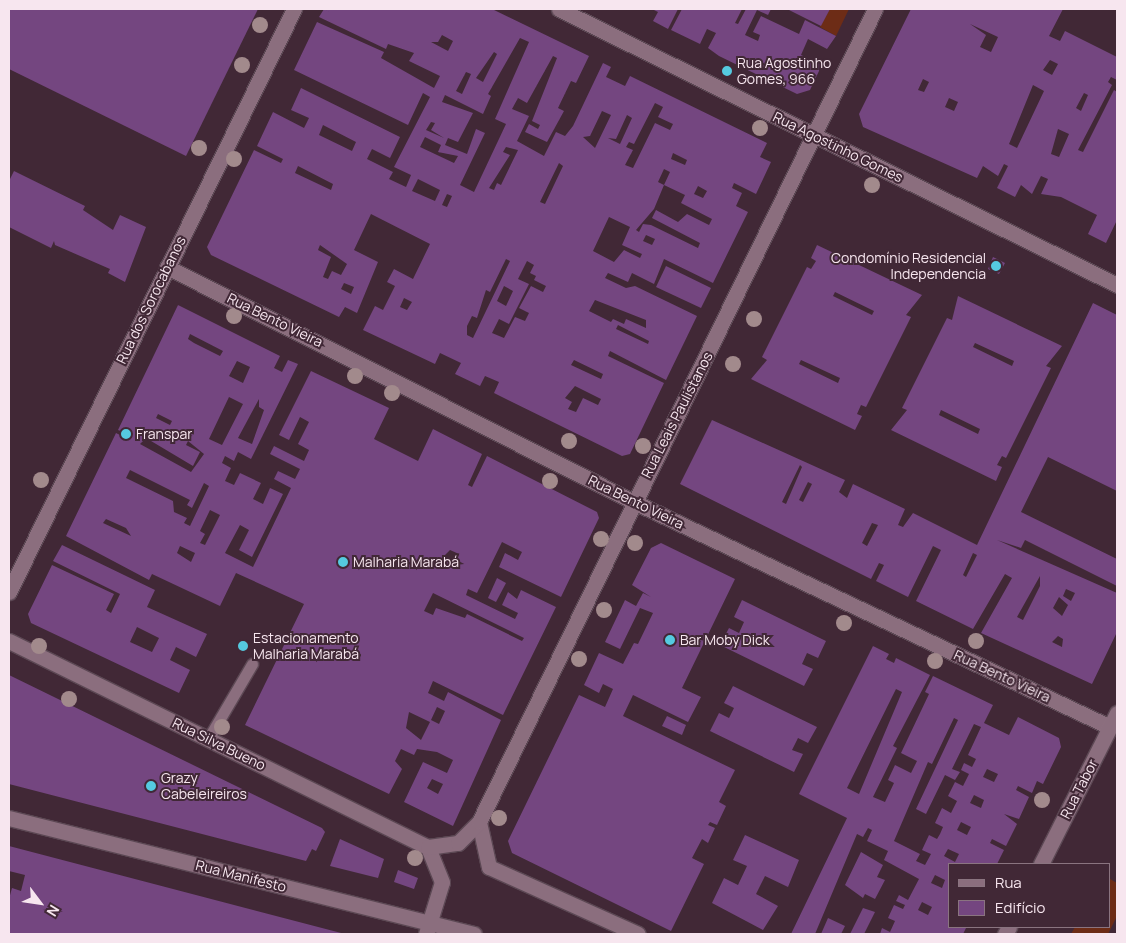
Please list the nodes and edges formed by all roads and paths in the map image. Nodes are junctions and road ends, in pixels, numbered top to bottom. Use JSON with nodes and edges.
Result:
{"nodes":[{"id":1,"x":294,"y":9,"type":"edge"},
{"id":2,"x":559,"y":9,"type":"edge"},
{"id":3,"x":875,"y":9,"type":"edge"},
{"id":4,"x":814,"y":134,"type":"junction"},
{"id":5,"x":167,"y":267,"type":"junction"},
{"id":6,"x":1117,"y":285,"type":"edge"},
{"id":7,"x":634,"y":502,"type":"junction"},
{"id":8,"x":9,"y":592,"type":"edge"},
{"id":9,"x":9,"y":641,"type":"edge"},
{"id":10,"x":252,"y":664,"type":"dead end"},
{"id":11,"x":1117,"y":713,"type":"edge"},
{"id":12,"x":1110,"y":727,"type":"junction"},
{"id":13,"x":208,"y":739,"type":"junction"},
{"id":14,"x":9,"y":818,"type":"edge"},
{"id":15,"x":479,"y":822,"type":"junction"},
{"id":16,"x":428,"y":847,"type":"junction"},
{"id":17,"x":1042,"y":863,"type":"edge"},
{"id":18,"x":428,"y":929,"type":"edge"},
{"id":19,"x":474,"y":934,"type":"edge"},
{"id":20,"x":638,"y":934,"type":"edge"}],
"edges":[{"from":1,"to":5,"type":"street","name":"Rua dos Sorocabanos"},
{"from":2,"to":4,"type":"street","name":"Rua Agostinho Gomes"},
{"from":3,"to":4,"type":"street","name":"Rua Leais Paulistanos"},
{"from":4,"to":6,"type":"street","name":"Rua Agostinho Gomes"},
{"from":4,"to":7,"type":"street","name":"Rua Leais Paulistanos"},
{"from":5,"to":7,"type":"street","name":"Rua Bento Vieira"},
{"from":5,"to":8,"type":"street","name":"Rua dos Sorocabanos"},
{"from":7,"to":12,"type":"street","name":"Rua Bento Vieira"},
{"from":7,"to":15,"type":"street","name":"Rua Leais Paulistanos"},
{"from":9,"to":13,"type":"street","name":"Rua Silva Bueno"},
{"from":10,"to":13,"type":"lane"},
{"from":11,"to":12,"type":"street","name":"Rua Tabor"},
{"from":12,"to":17,"type":"street","name":"Rua Tabor"},
{"from":13,"to":16,"type":"street","name":"Rua Silva Bueno"},
{"from":14,"to":18,"type":"street","name":"Rua Manifesto"},
{"from":15,"to":16,"type":"street","name":"Rua Leais Paulistanos"},
{"from":15,"to":20,"type":"street"},
{"from":16,"to":18,"type":"street"},
{"from":18,"to":19,"type":"street","name":"Rua Manifesto"}]}
